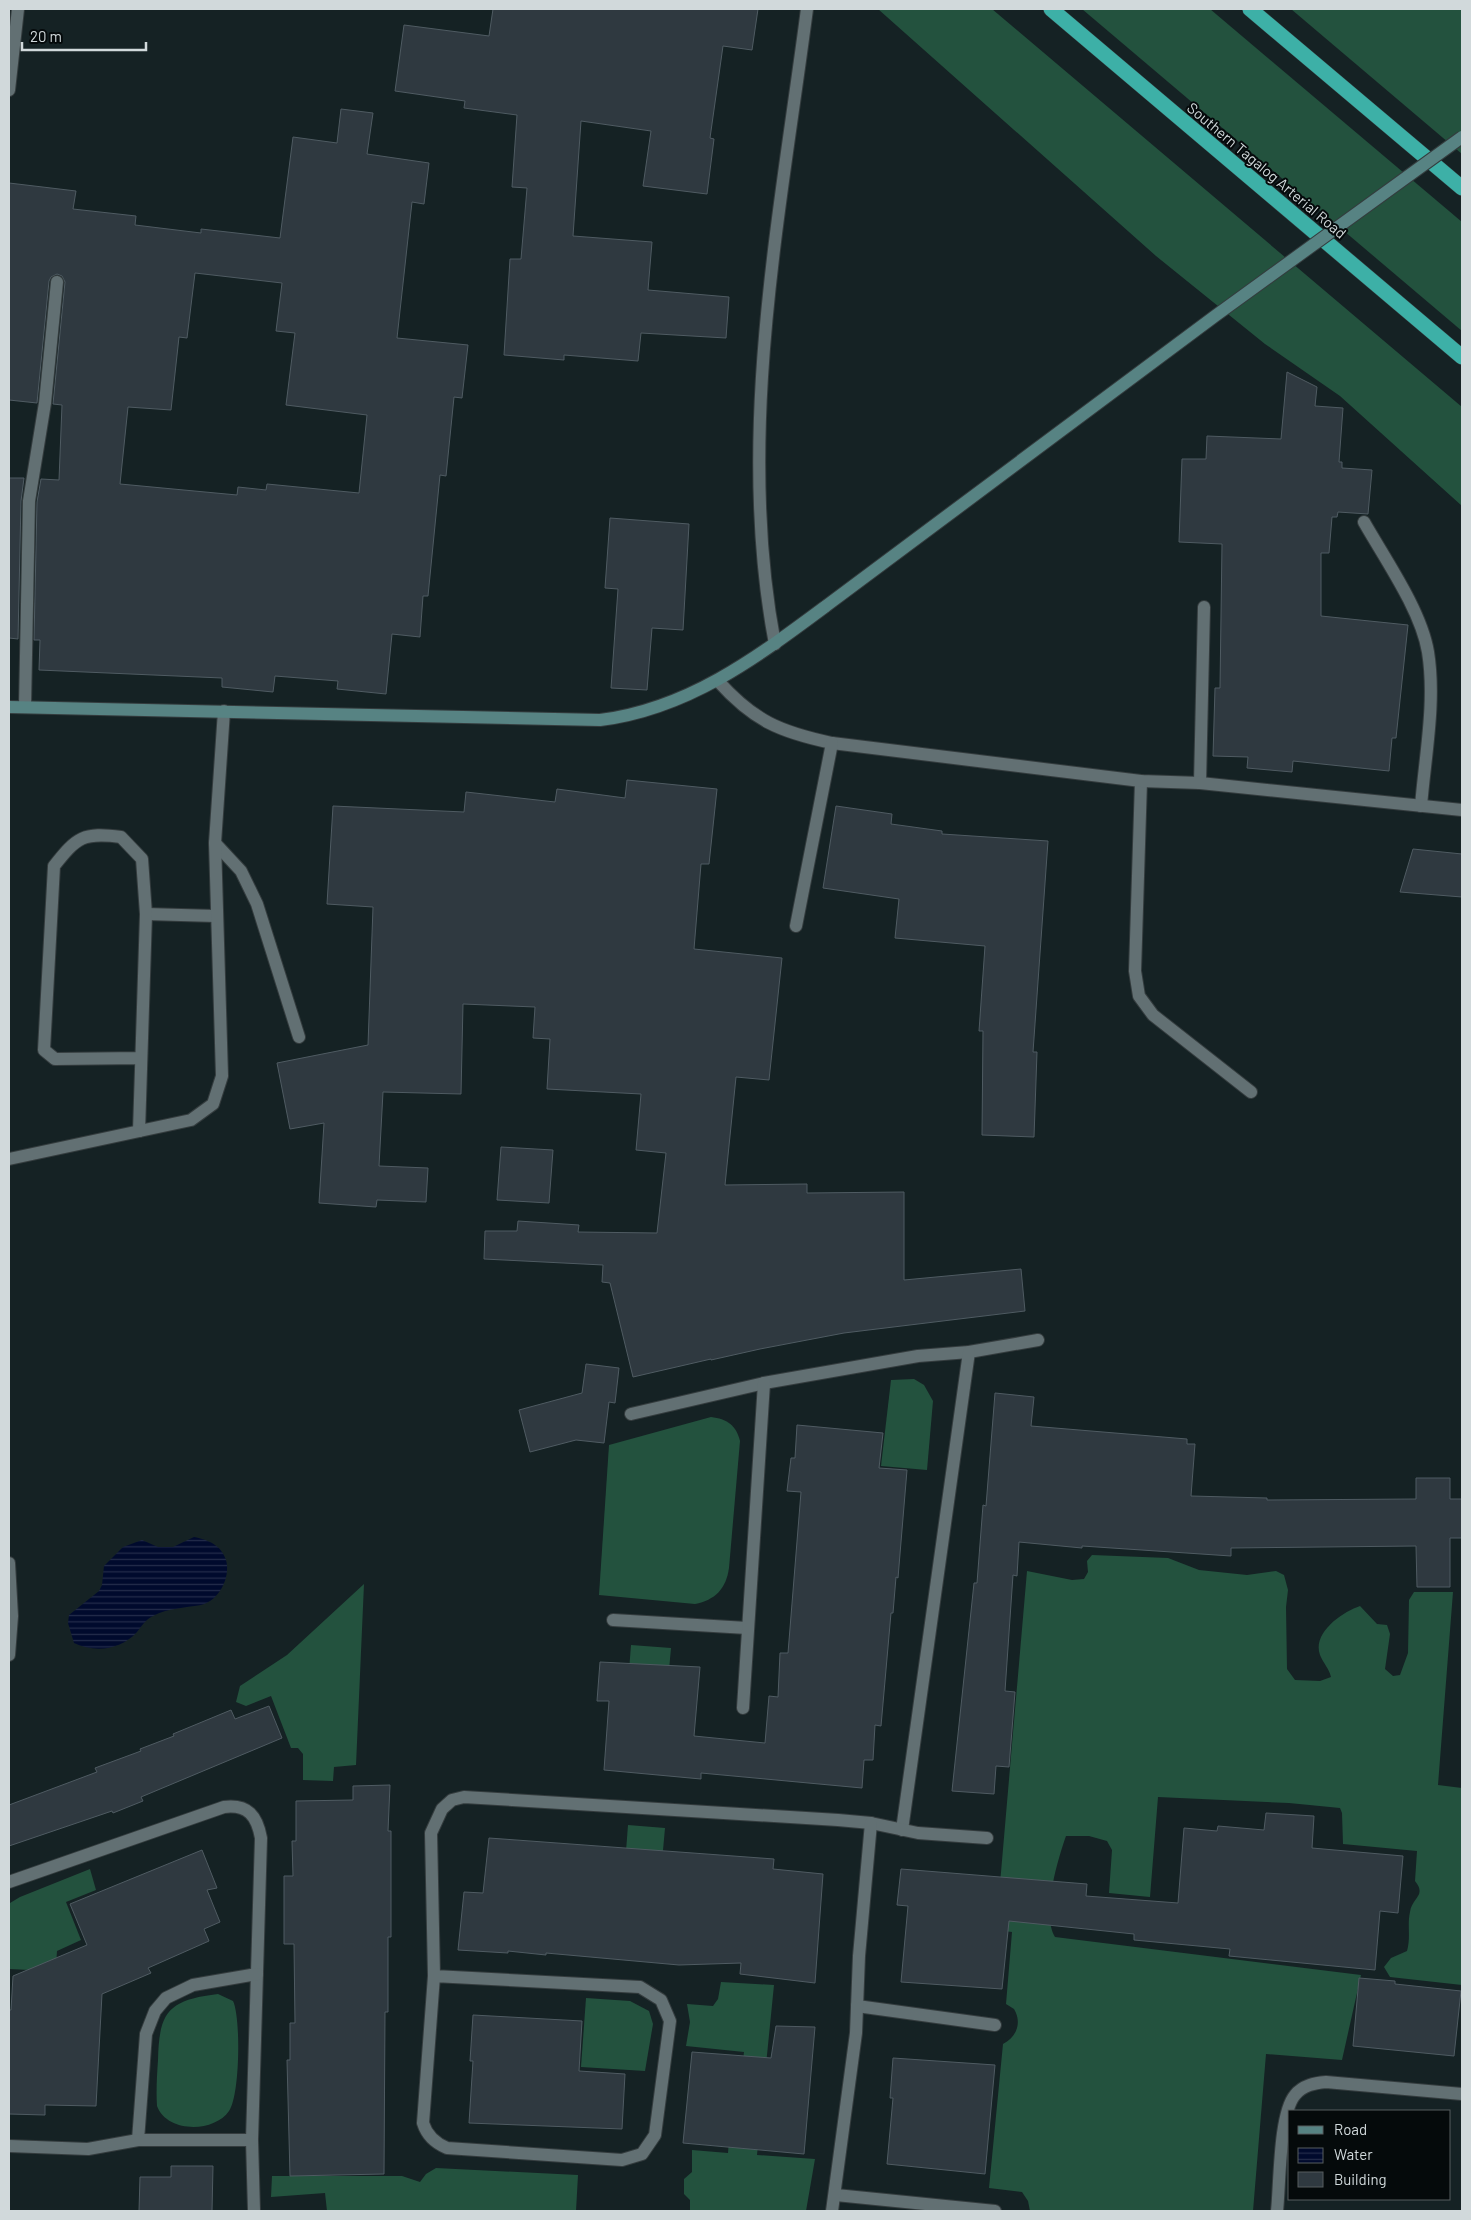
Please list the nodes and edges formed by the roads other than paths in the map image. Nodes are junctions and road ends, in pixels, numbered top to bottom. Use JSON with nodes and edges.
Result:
{"nodes":[{"id":1,"x":18,"y":9,"type":"edge"},
{"id":2,"x":807,"y":9,"type":"edge"},
{"id":3,"x":1051,"y":9,"type":"edge"},
{"id":4,"x":1250,"y":9,"type":"edge"},
{"id":5,"x":9,"y":90,"type":"edge"},
{"id":6,"x":1462,"y":136,"type":"edge"},
{"id":7,"x":1462,"y":188,"type":"edge"},
{"id":8,"x":57,"y":282,"type":"dead end"},
{"id":9,"x":1462,"y":357,"type":"edge"},
{"id":10,"x":1364,"y":522,"type":"dead end"},
{"id":11,"x":1204,"y":608,"type":"dead end"},
{"id":12,"x":775,"y":644,"type":"junction"},
{"id":13,"x":718,"y":681,"type":"junction"},
{"id":14,"x":9,"y":707,"type":"edge"},
{"id":15,"x":25,"y":707,"type":"junction"},
{"id":16,"x":224,"y":711,"type":"junction"},
{"id":17,"x":832,"y":743,"type":"junction"},
{"id":18,"x":1141,"y":781,"type":"junction"},
{"id":19,"x":1200,"y":782,"type":"junction"},
{"id":20,"x":1420,"y":806,"type":"junction"},
{"id":21,"x":1462,"y":810,"type":"edge"},
{"id":22,"x":215,"y":843,"type":"junction"},
{"id":23,"x":146,"y":914,"type":"junction"},
{"id":24,"x":216,"y":916,"type":"junction"},
{"id":25,"x":796,"y":926,"type":"dead end"},
{"id":26,"x":299,"y":1037,"type":"dead end"},
{"id":27,"x":141,"y":1058,"type":"junction"},
{"id":28,"x":1251,"y":1092,"type":"dead end"},
{"id":29,"x":139,"y":1131,"type":"junction"},
{"id":30,"x":9,"y":1159,"type":"edge"},
{"id":31,"x":1038,"y":1340,"type":"dead end"},
{"id":32,"x":969,"y":1352,"type":"junction"},
{"id":33,"x":764,"y":1383,"type":"junction"},
{"id":34,"x":631,"y":1414,"type":"dead end"},
{"id":35,"x":9,"y":1563,"type":"edge"},
{"id":36,"x":613,"y":1620,"type":"dead end"},
{"id":37,"x":747,"y":1628,"type":"junction"},
{"id":38,"x":9,"y":1655,"type":"edge"},
{"id":39,"x":743,"y":1708,"type":"dead end"},
{"id":40,"x":871,"y":1823,"type":"junction"},
{"id":41,"x":902,"y":1830,"type":"junction"},
{"id":42,"x":987,"y":1838,"type":"dead end"},
{"id":43,"x":9,"y":1882,"type":"edge"},
{"id":44,"x":257,"y":1974,"type":"junction"},
{"id":45,"x":434,"y":1976,"type":"junction"},
{"id":46,"x":857,"y":2006,"type":"junction"},
{"id":47,"x":994,"y":2025,"type":"dead end"},
{"id":48,"x":1462,"y":2094,"type":"edge"},
{"id":49,"x":138,"y":2140,"type":"junction"},
{"id":50,"x":252,"y":2140,"type":"junction"},
{"id":51,"x":9,"y":2146,"type":"edge"},
{"id":52,"x":836,"y":2195,"type":"junction"},
{"id":53,"x":254,"y":2211,"type":"edge"},
{"id":54,"x":832,"y":2211,"type":"edge"},
{"id":55,"x":995,"y":2211,"type":"edge"},
{"id":56,"x":1278,"y":2211,"type":"edge"}],
"edges":[{"from":1,"to":5,"type":"street"},
{"from":2,"to":12,"type":"street"},
{"from":3,"to":9,"type":"highway","name":"Southern Tagalog Arterial Road"},
{"from":4,"to":7,"type":"highway"},
{"from":6,"to":12,"type":"street","bridge":true},
{"from":8,"to":15,"type":"street"},
{"from":10,"to":20,"type":"street"},
{"from":11,"to":19,"type":"street"},
{"from":12,"to":13,"type":"street"},
{"from":13,"to":16,"type":"street"},
{"from":13,"to":17,"type":"street"},
{"from":14,"to":15,"type":"street"},
{"from":15,"to":16,"type":"street"},
{"from":16,"to":22,"type":"street"},
{"from":17,"to":18,"type":"street"},
{"from":17,"to":25,"type":"street"},
{"from":18,"to":19,"type":"street"},
{"from":18,"to":28,"type":"street"},
{"from":19,"to":20,"type":"street"},
{"from":20,"to":21,"type":"street"},
{"from":22,"to":24,"type":"street"},
{"from":22,"to":26,"type":"street"},
{"from":23,"to":24,"type":"street"},
{"from":23,"to":27,"type":"street"},
{"from":23,"to":27,"type":"street"},
{"from":24,"to":29,"type":"street"},
{"from":27,"to":29,"type":"street"},
{"from":29,"to":30,"type":"street"},
{"from":31,"to":32,"type":"street"},
{"from":32,"to":33,"type":"street"},
{"from":32,"to":41,"type":"street"},
{"from":33,"to":34,"type":"street"},
{"from":33,"to":37,"type":"street"},
{"from":35,"to":38,"type":"street"},
{"from":36,"to":37,"type":"street"},
{"from":37,"to":39,"type":"street"},
{"from":40,"to":41,"type":"street"},
{"from":40,"to":45,"type":"street"},
{"from":40,"to":46,"type":"street"},
{"from":41,"to":42,"type":"street"},
{"from":43,"to":44,"type":"street"},
{"from":44,"to":49,"type":"street"},
{"from":44,"to":50,"type":"street"},
{"from":45,"to":45,"type":"street"},
{"from":46,"to":47,"type":"street"},
{"from":46,"to":52,"type":"street"},
{"from":48,"to":56,"type":"street"},
{"from":49,"to":50,"type":"street"},
{"from":49,"to":51,"type":"street"},
{"from":50,"to":53,"type":"street"},
{"from":52,"to":54,"type":"street"},
{"from":52,"to":55,"type":"street"}]}
